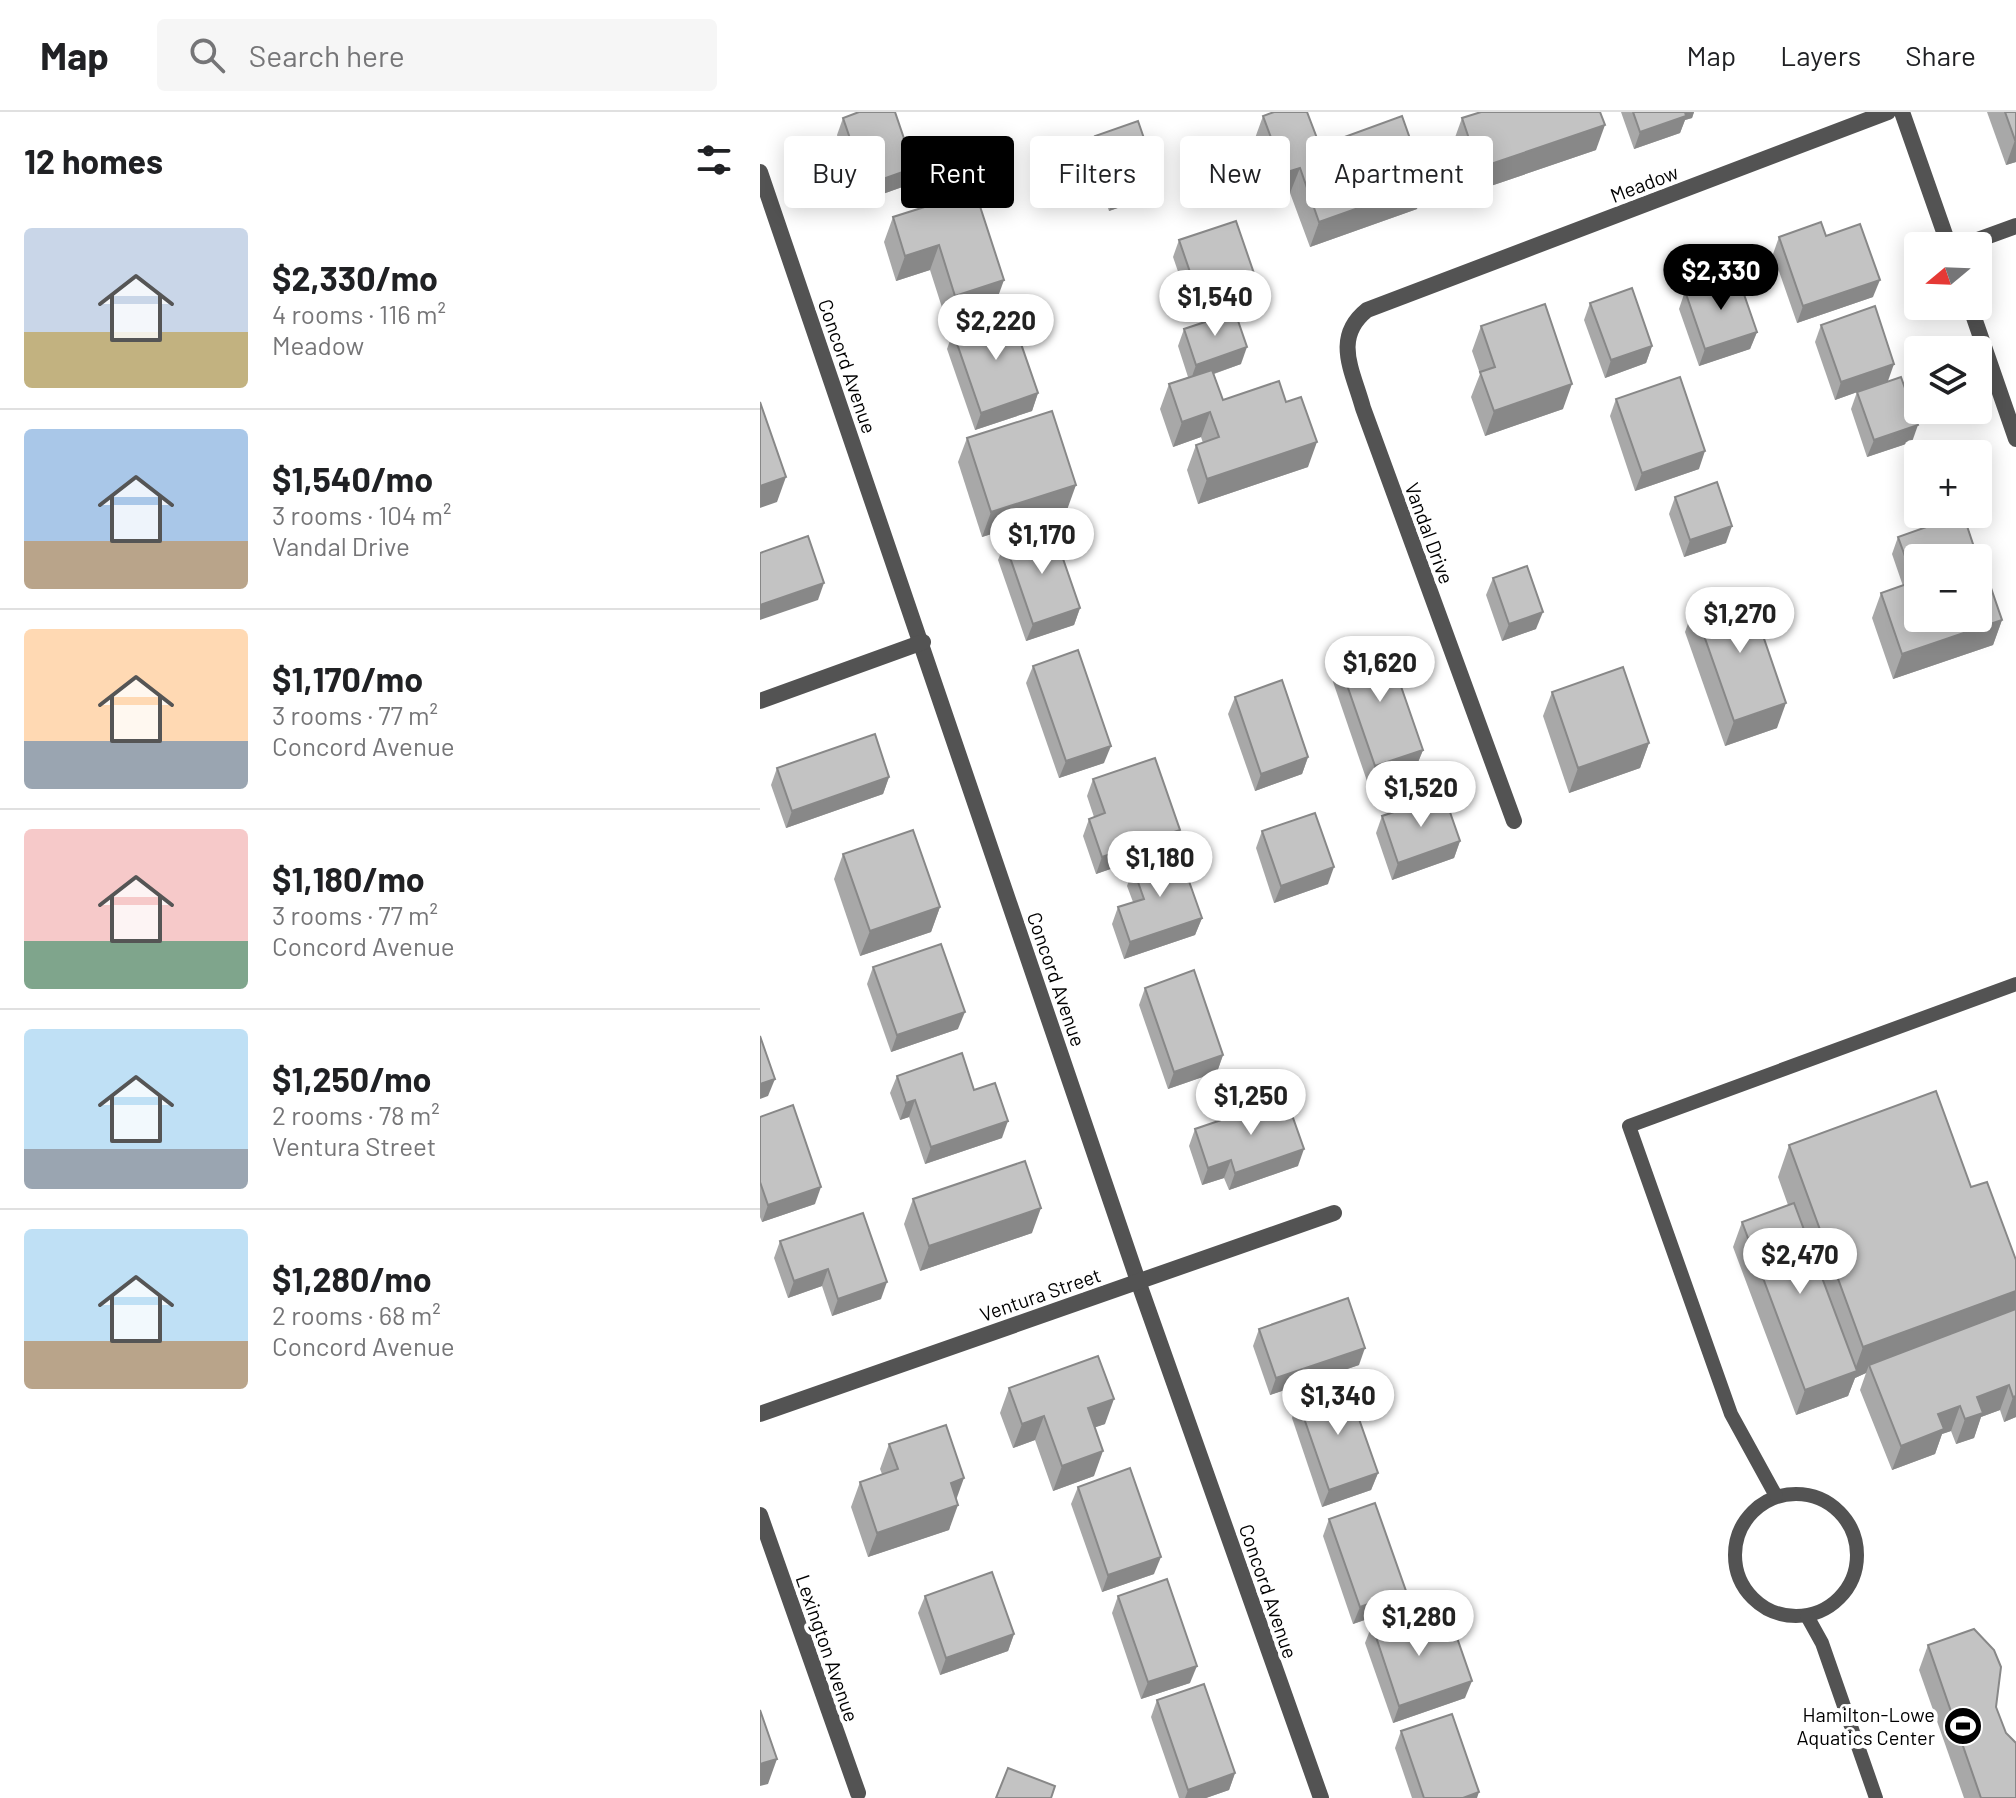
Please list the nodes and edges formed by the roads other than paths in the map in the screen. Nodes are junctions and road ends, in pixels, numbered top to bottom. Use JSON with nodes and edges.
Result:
{"nodes":[{"id":1,"x":1888,"y":112,"type":"edge"},
{"id":2,"x":1902,"y":112,"type":"edge"},
{"id":3,"x":760,"y":172,"type":"edge"},
{"id":4,"x":2016,"y":226,"type":"edge"},
{"id":5,"x":1944,"y":232,"type":"edge"},
{"id":6,"x":1992,"y":235,"type":"edge"},
{"id":7,"x":1415,"y":292,"type":"joint"},
{"id":8,"x":1975,"y":320,"type":"edge"},
{"id":9,"x":2016,"y":439,"type":"edge"},
{"id":10,"x":923,"y":642,"type":"junction"},
{"id":11,"x":760,"y":701,"type":"edge"},
{"id":12,"x":1514,"y":821,"type":"dead end"},
{"id":13,"x":2016,"y":984,"type":"edge"},
{"id":14,"x":1334,"y":1213,"type":"dead end"},
{"id":15,"x":1138,"y":1281,"type":"junction"},
{"id":16,"x":760,"y":1414,"type":"edge"},
{"id":17,"x":1776,"y":1496,"type":"junction"},
{"id":18,"x":760,"y":1515,"type":"edge"},
{"id":19,"x":1807,"y":1616,"type":"junction"},
{"id":20,"x":858,"y":1793,"type":"dead end"},
{"id":21,"x":1321,"y":1798,"type":"edge"},
{"id":22,"x":1876,"y":1798,"type":"edge"}],
"edges":[{"from":1,"to":7,"type":"street","name":"Meadow"},
{"from":2,"to":5,"type":"street"},
{"from":3,"to":10,"type":"street","name":"Concord Avenue"},
{"from":4,"to":6,"type":"street"},
{"from":7,"to":12,"type":"street","name":"Vandal Drive"},
{"from":8,"to":9,"type":"street"},
{"from":10,"to":11,"type":"street"},
{"from":10,"to":15,"type":"street","name":"Concord Avenue"},
{"from":13,"to":17,"type":"lane"},
{"from":14,"to":15,"type":"street","name":"Ventura Street"},
{"from":15,"to":16,"type":"street","name":"Ventura Street"},
{"from":15,"to":21,"type":"street","name":"Concord Avenue"},
{"from":17,"to":19,"type":"lane"},
{"from":17,"to":19,"type":"lane"},
{"from":18,"to":20,"type":"street","name":"Lexington Avenue"},
{"from":19,"to":22,"type":"lane"}]}
